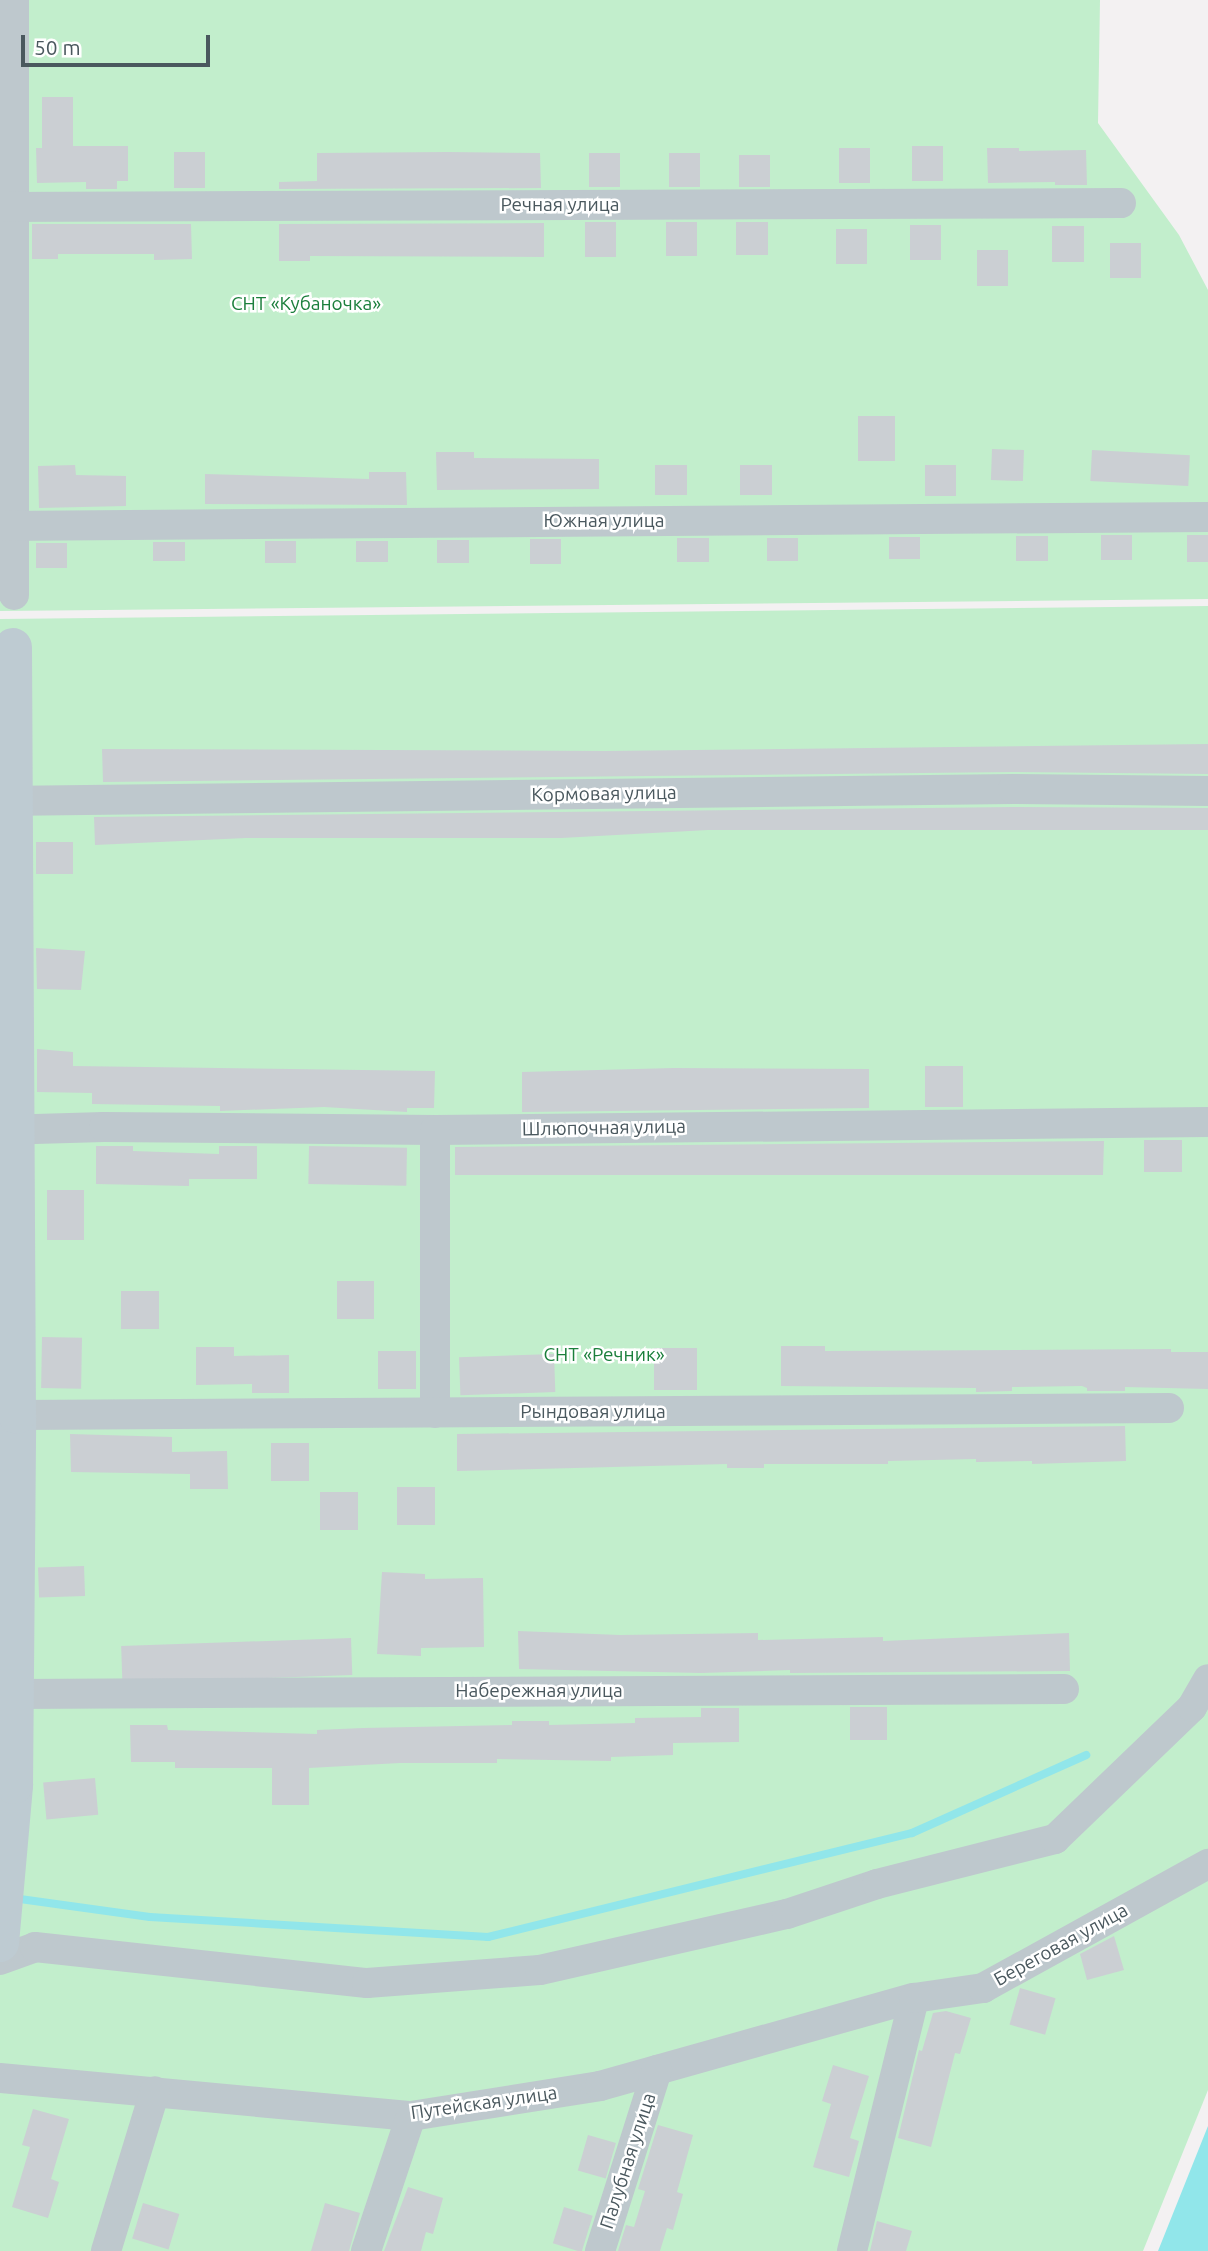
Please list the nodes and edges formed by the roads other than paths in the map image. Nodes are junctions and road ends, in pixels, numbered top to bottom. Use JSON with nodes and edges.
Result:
{"nodes":[{"id":1,"x":13,"y":0,"type":"edge"},
{"id":2,"x":1121,"y":203,"type":"dead end"},
{"id":3,"x":6,"y":207,"type":"edge"},
{"id":4,"x":1208,"y":517,"type":"edge"},
{"id":5,"x":7,"y":526,"type":"edge"},
{"id":6,"x":14,"y":595,"type":"dead end"},
{"id":7,"x":13,"y":647,"type":"dead end"},
{"id":8,"x":1208,"y":791,"type":"edge"},
{"id":9,"x":6,"y":801,"type":"edge"},
{"id":10,"x":1208,"y":1122,"type":"edge"},
{"id":11,"x":8,"y":1130,"type":"edge"},
{"id":12,"x":435,"y":1130,"type":"junction"},
{"id":13,"x":1170,"y":1408,"type":"dead end"},
{"id":14,"x":435,"y":1413,"type":"junction"},
{"id":15,"x":17,"y":1415,"type":"junction"},
{"id":16,"x":7,"y":1464,"type":"edge"},
{"id":17,"x":1208,"y":1679,"type":"edge"},
{"id":18,"x":1064,"y":1689,"type":"dead end"},
{"id":19,"x":15,"y":1694,"type":"junction"},
{"id":20,"x":7,"y":1785,"type":"edge"},
{"id":21,"x":1208,"y":1864,"type":"edge"},
{"id":22,"x":0,"y":1943,"type":"edge"},
{"id":23,"x":0,"y":1960,"type":"edge"},
{"id":24,"x":914,"y":1998,"type":"junction"},
{"id":25,"x":657,"y":2070,"type":"junction"},
{"id":26,"x":0,"y":2078,"type":"edge"},
{"id":27,"x":155,"y":2091,"type":"junction"},
{"id":28,"x":411,"y":2116,"type":"junction"},
{"id":29,"x":106,"y":2251,"type":"edge"},
{"id":30,"x":366,"y":2251,"type":"edge"},
{"id":31,"x":600,"y":2251,"type":"edge"},
{"id":32,"x":852,"y":2251,"type":"edge"}],
"edges":[{"from":1,"to":3,"type":"street"},
{"from":2,"to":3,"type":"street","name":"Речная улица"},
{"from":3,"to":5,"type":"street"},
{"from":4,"to":5,"type":"street","name":"Южная улица"},
{"from":5,"to":6,"type":"street"},
{"from":7,"to":9,"type":"street"},
{"from":8,"to":9,"type":"street","name":"Кормовая улица"},
{"from":9,"to":11,"type":"street"},
{"from":10,"to":12,"type":"street","name":"Шлюпочная улица"},
{"from":11,"to":12,"type":"street","name":"Шлюпочная улица"},
{"from":11,"to":15,"type":"street"},
{"from":12,"to":14,"type":"street"},
{"from":13,"to":14,"type":"street","name":"Рындовая улица"},
{"from":14,"to":15,"type":"street","name":"Рындовая улица"},
{"from":15,"to":16,"type":"street"},
{"from":16,"to":19,"type":"street"},
{"from":17,"to":23,"type":"street"},
{"from":18,"to":19,"type":"street","name":"Набережная улица"},
{"from":19,"to":20,"type":"street"},
{"from":20,"to":22,"type":"street"},
{"from":21,"to":24,"type":"street","name":"Береговая улица"},
{"from":24,"to":25,"type":"street","name":"Путейская улица"},
{"from":24,"to":32,"type":"street"},
{"from":25,"to":28,"type":"street","name":"Путейская улица"},
{"from":25,"to":31,"type":"street","name":"Палубная улица"},
{"from":26,"to":27,"type":"street","name":"Путейская улица"},
{"from":27,"to":28,"type":"street","name":"Путейская улица"},
{"from":27,"to":29,"type":"street"},
{"from":28,"to":30,"type":"street"}]}
